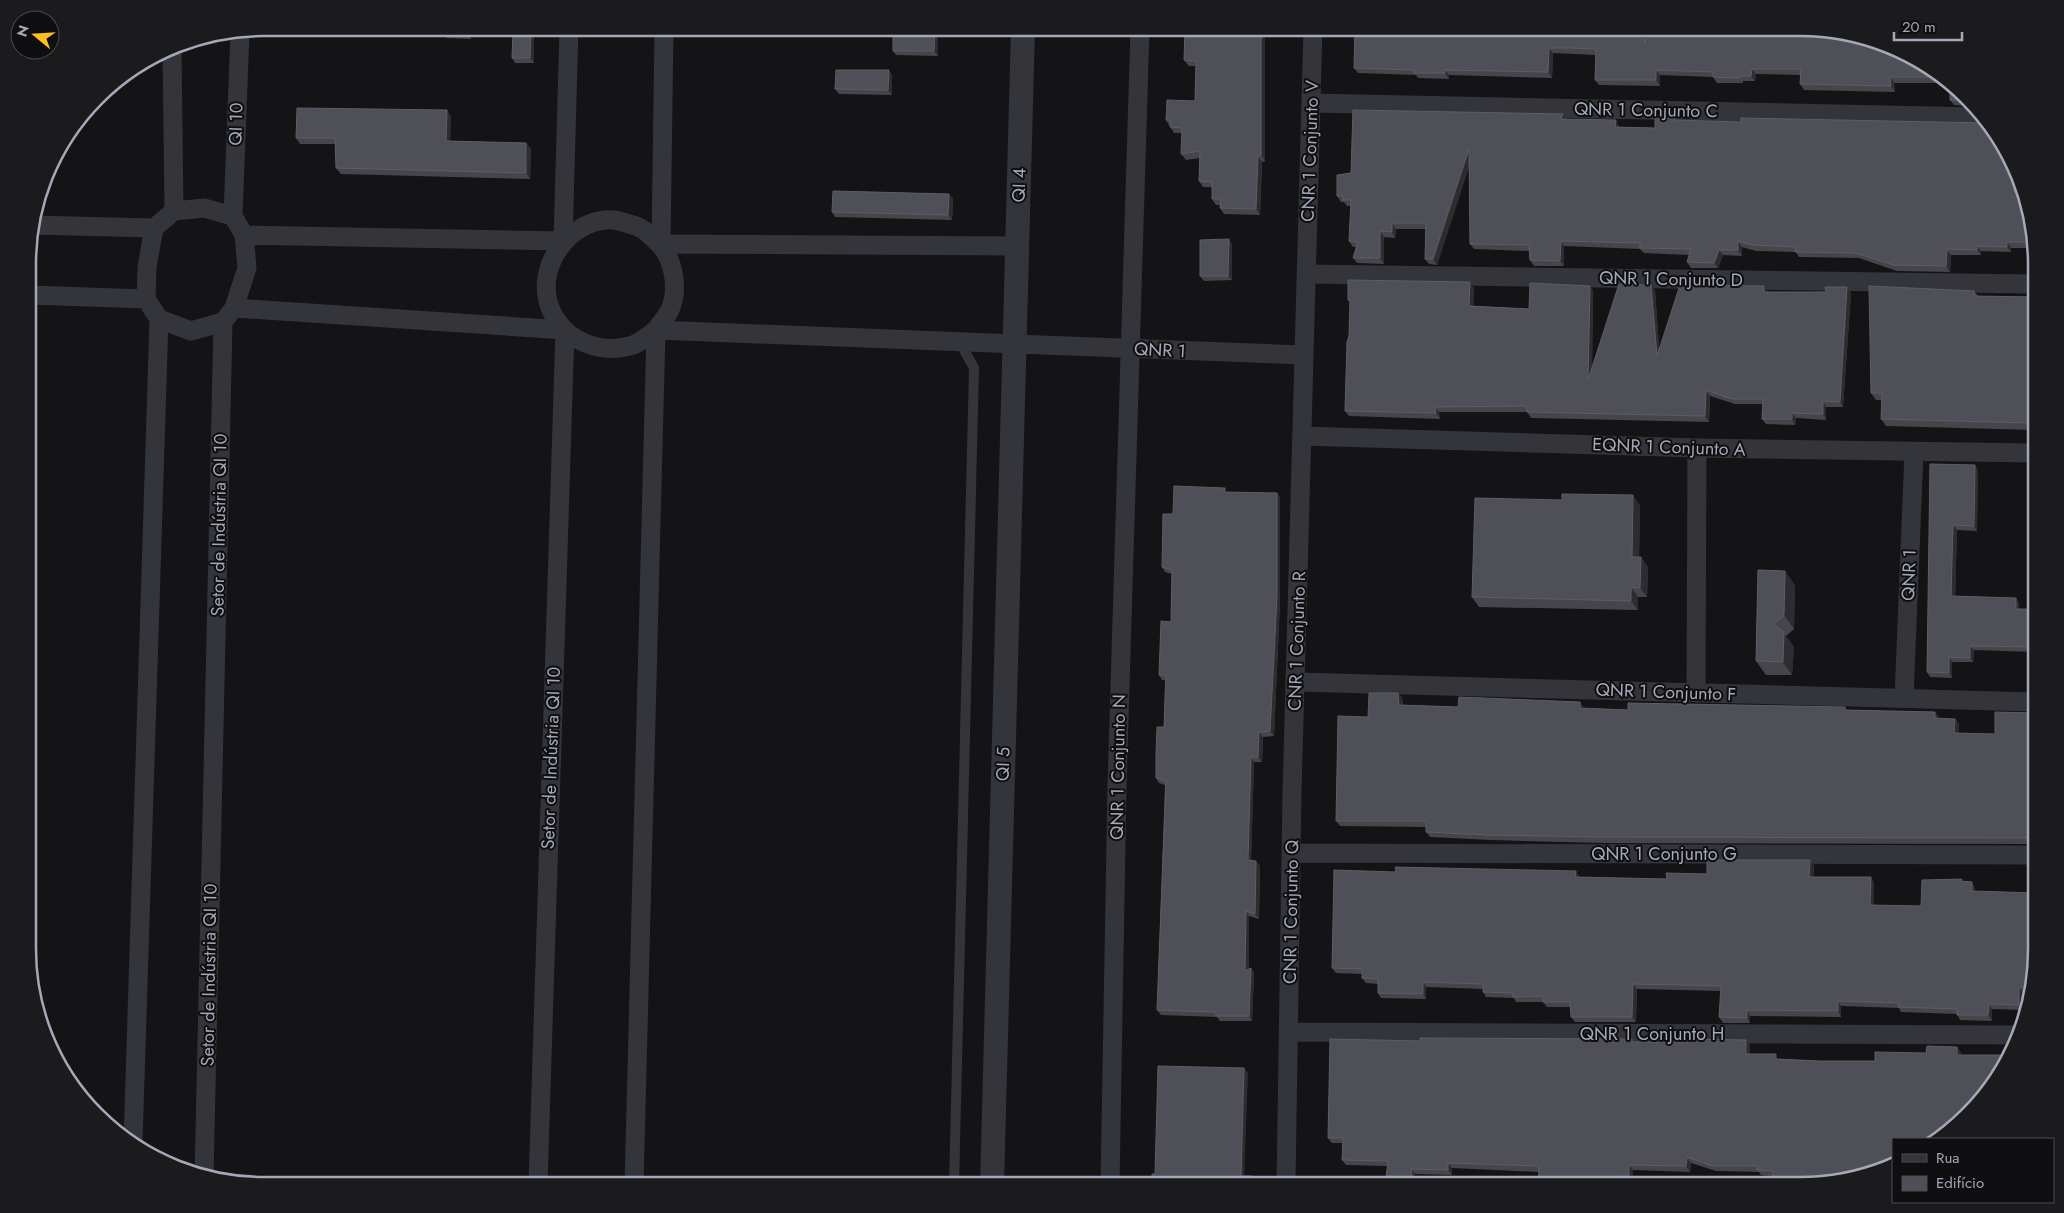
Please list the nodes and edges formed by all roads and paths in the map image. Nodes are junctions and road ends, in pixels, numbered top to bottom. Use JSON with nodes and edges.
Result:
{"nodes":[{"id":1,"x":569,"y":36,"type":"edge"},
{"id":2,"x":664,"y":36,"type":"edge"},
{"id":3,"x":1023,"y":36,"type":"edge"},
{"id":4,"x":1140,"y":36,"type":"edge"},
{"id":5,"x":1313,"y":36,"type":"edge"},
{"id":6,"x":240,"y":38,"type":"edge"},
{"id":7,"x":172,"y":56,"type":"edge"},
{"id":8,"x":1312,"y":103,"type":"junction"},
{"id":9,"x":1974,"y":117,"type":"edge"},
{"id":10,"x":174,"y":211,"type":"junction"},
{"id":11,"x":233,"y":216,"type":"junction"},
{"id":12,"x":40,"y":224,"type":"edge"},
{"id":13,"x":154,"y":228,"type":"junction"},
{"id":14,"x":244,"y":235,"type":"junction"},
{"id":15,"x":564,"y":241,"type":"junction"},
{"id":16,"x":661,"y":244,"type":"junction"},
{"id":17,"x":1017,"y":246,"type":"junction"},
{"id":18,"x":1307,"y":274,"type":"junction"},
{"id":19,"x":2028,"y":284,"type":"edge"},
{"id":20,"x":36,"y":295,"type":"edge"},
{"id":21,"x":146,"y":299,"type":"junction"},
{"id":22,"x":229,"y":315,"type":"junction"},
{"id":23,"x":159,"y":319,"type":"junction"},
{"id":24,"x":564,"y":330,"type":"junction"},
{"id":25,"x":656,"y":330,"type":"junction"},
{"id":26,"x":959,"y":340,"type":"junction"},
{"id":27,"x":1015,"y":343,"type":"junction"},
{"id":28,"x":1129,"y":348,"type":"junction"},
{"id":29,"x":1304,"y":354,"type":"junction"},
{"id":30,"x":1302,"y":436,"type":"junction"},
{"id":31,"x":1697,"y":448,"type":"junction"},
{"id":32,"x":1914,"y":452,"type":"junction"},
{"id":33,"x":2028,"y":453,"type":"edge"},
{"id":34,"x":1297,"y":682,"type":"junction"},
{"id":35,"x":1696,"y":693,"type":"junction"},
{"id":36,"x":1904,"y":698,"type":"junction"},
{"id":37,"x":2028,"y":702,"type":"edge"},
{"id":38,"x":1292,"y":792,"type":"joint"},
{"id":39,"x":1293,"y":853,"type":"junction"},
{"id":40,"x":2028,"y":855,"type":"edge"},
{"id":41,"x":1289,"y":1032,"type":"junction"},
{"id":42,"x":2010,"y":1035,"type":"edge"},
{"id":43,"x":133,"y":1135,"type":"edge"},
{"id":44,"x":204,"y":1169,"type":"edge"},
{"id":45,"x":538,"y":1177,"type":"edge"},
{"id":46,"x":634,"y":1177,"type":"edge"},
{"id":47,"x":954,"y":1177,"type":"edge"},
{"id":48,"x":992,"y":1177,"type":"edge"},
{"id":49,"x":1110,"y":1177,"type":"edge"},
{"id":50,"x":1286,"y":1177,"type":"edge"}],
"edges":[{"from":1,"to":15,"type":"street"},
{"from":2,"to":16,"type":"street"},
{"from":3,"to":17,"type":"street","name":"QI 4"},
{"from":4,"to":28,"type":"street","name":"QNR 1 Conjunto N"},
{"from":5,"to":8,"type":"street","name":"CNR 1 Conjunto V"},
{"from":6,"to":11,"type":"street","name":"QI 10"},
{"from":7,"to":10,"type":"street"},
{"from":8,"to":9,"type":"street","name":"QNR 1 Conjunto C"},
{"from":8,"to":18,"type":"street","name":"CNR 1 Conjunto V"},
{"from":10,"to":11,"type":"street"},
{"from":10,"to":13,"type":"street"},
{"from":11,"to":14,"type":"street"},
{"from":12,"to":13,"type":"street"},
{"from":13,"to":21,"type":"street"},
{"from":14,"to":15,"type":"street"},
{"from":14,"to":22,"type":"street"},
{"from":15,"to":16,"type":"street"},
{"from":15,"to":24,"type":"street"},
{"from":16,"to":17,"type":"street"},
{"from":16,"to":25,"type":"street"},
{"from":17,"to":27,"type":"street","name":"QI 4"},
{"from":18,"to":19,"type":"street","name":"QNR 1 Conjunto D"},
{"from":18,"to":29,"type":"street"},
{"from":20,"to":21,"type":"street"},
{"from":21,"to":23,"type":"street"},
{"from":22,"to":23,"type":"street"},
{"from":22,"to":24,"type":"street"},
{"from":22,"to":44,"type":"street","name":"Setor de Indústria QI 10"},
{"from":23,"to":43,"type":"street"},
{"from":24,"to":25,"type":"street"},
{"from":24,"to":45,"type":"street","name":"Setor de Indústria QI 10"},
{"from":25,"to":26,"type":"street","name":"QNR 1"},
{"from":25,"to":46,"type":"street"},
{"from":26,"to":27,"type":"street","name":"QNR 1"},
{"from":26,"to":47,"type":"lane"},
{"from":27,"to":28,"type":"street","name":"QNR 1"},
{"from":27,"to":48,"type":"street","name":"QI 5"},
{"from":28,"to":29,"type":"street","name":"QNR 1"},
{"from":28,"to":49,"type":"street","name":"QNR 1 Conjunto N"},
{"from":29,"to":30,"type":"street"},
{"from":30,"to":31,"type":"street","name":"EQNR 1 Conjunto A"},
{"from":30,"to":34,"type":"street","name":"CNR 1 Conjunto R"},
{"from":31,"to":32,"type":"street","name":"EQNR 1 Conjunto A"},
{"from":31,"to":35,"type":"street"},
{"from":32,"to":33,"type":"street","name":"EQNR 1 Conjunto A"},
{"from":32,"to":36,"type":"street","name":"QNR 1"},
{"from":34,"to":35,"type":"street","name":"QNR 1 Conjunto F"},
{"from":34,"to":38,"type":"street","name":"CNR 1 Conjunto R"},
{"from":35,"to":36,"type":"street","name":"QNR 1 Conjunto F"},
{"from":36,"to":37,"type":"street","name":"QNR 1 Conjunto F"},
{"from":38,"to":39,"type":"street","name":"CNR 1 Conjunto Q"},
{"from":39,"to":40,"type":"street","name":"QNR 1 Conjunto G"},
{"from":39,"to":41,"type":"street","name":"CNR 1 Conjunto Q"},
{"from":41,"to":42,"type":"street","name":"QNR 1 Conjunto H"},
{"from":41,"to":50,"type":"street","name":"CNR 1 Conjunto Q"}]}
